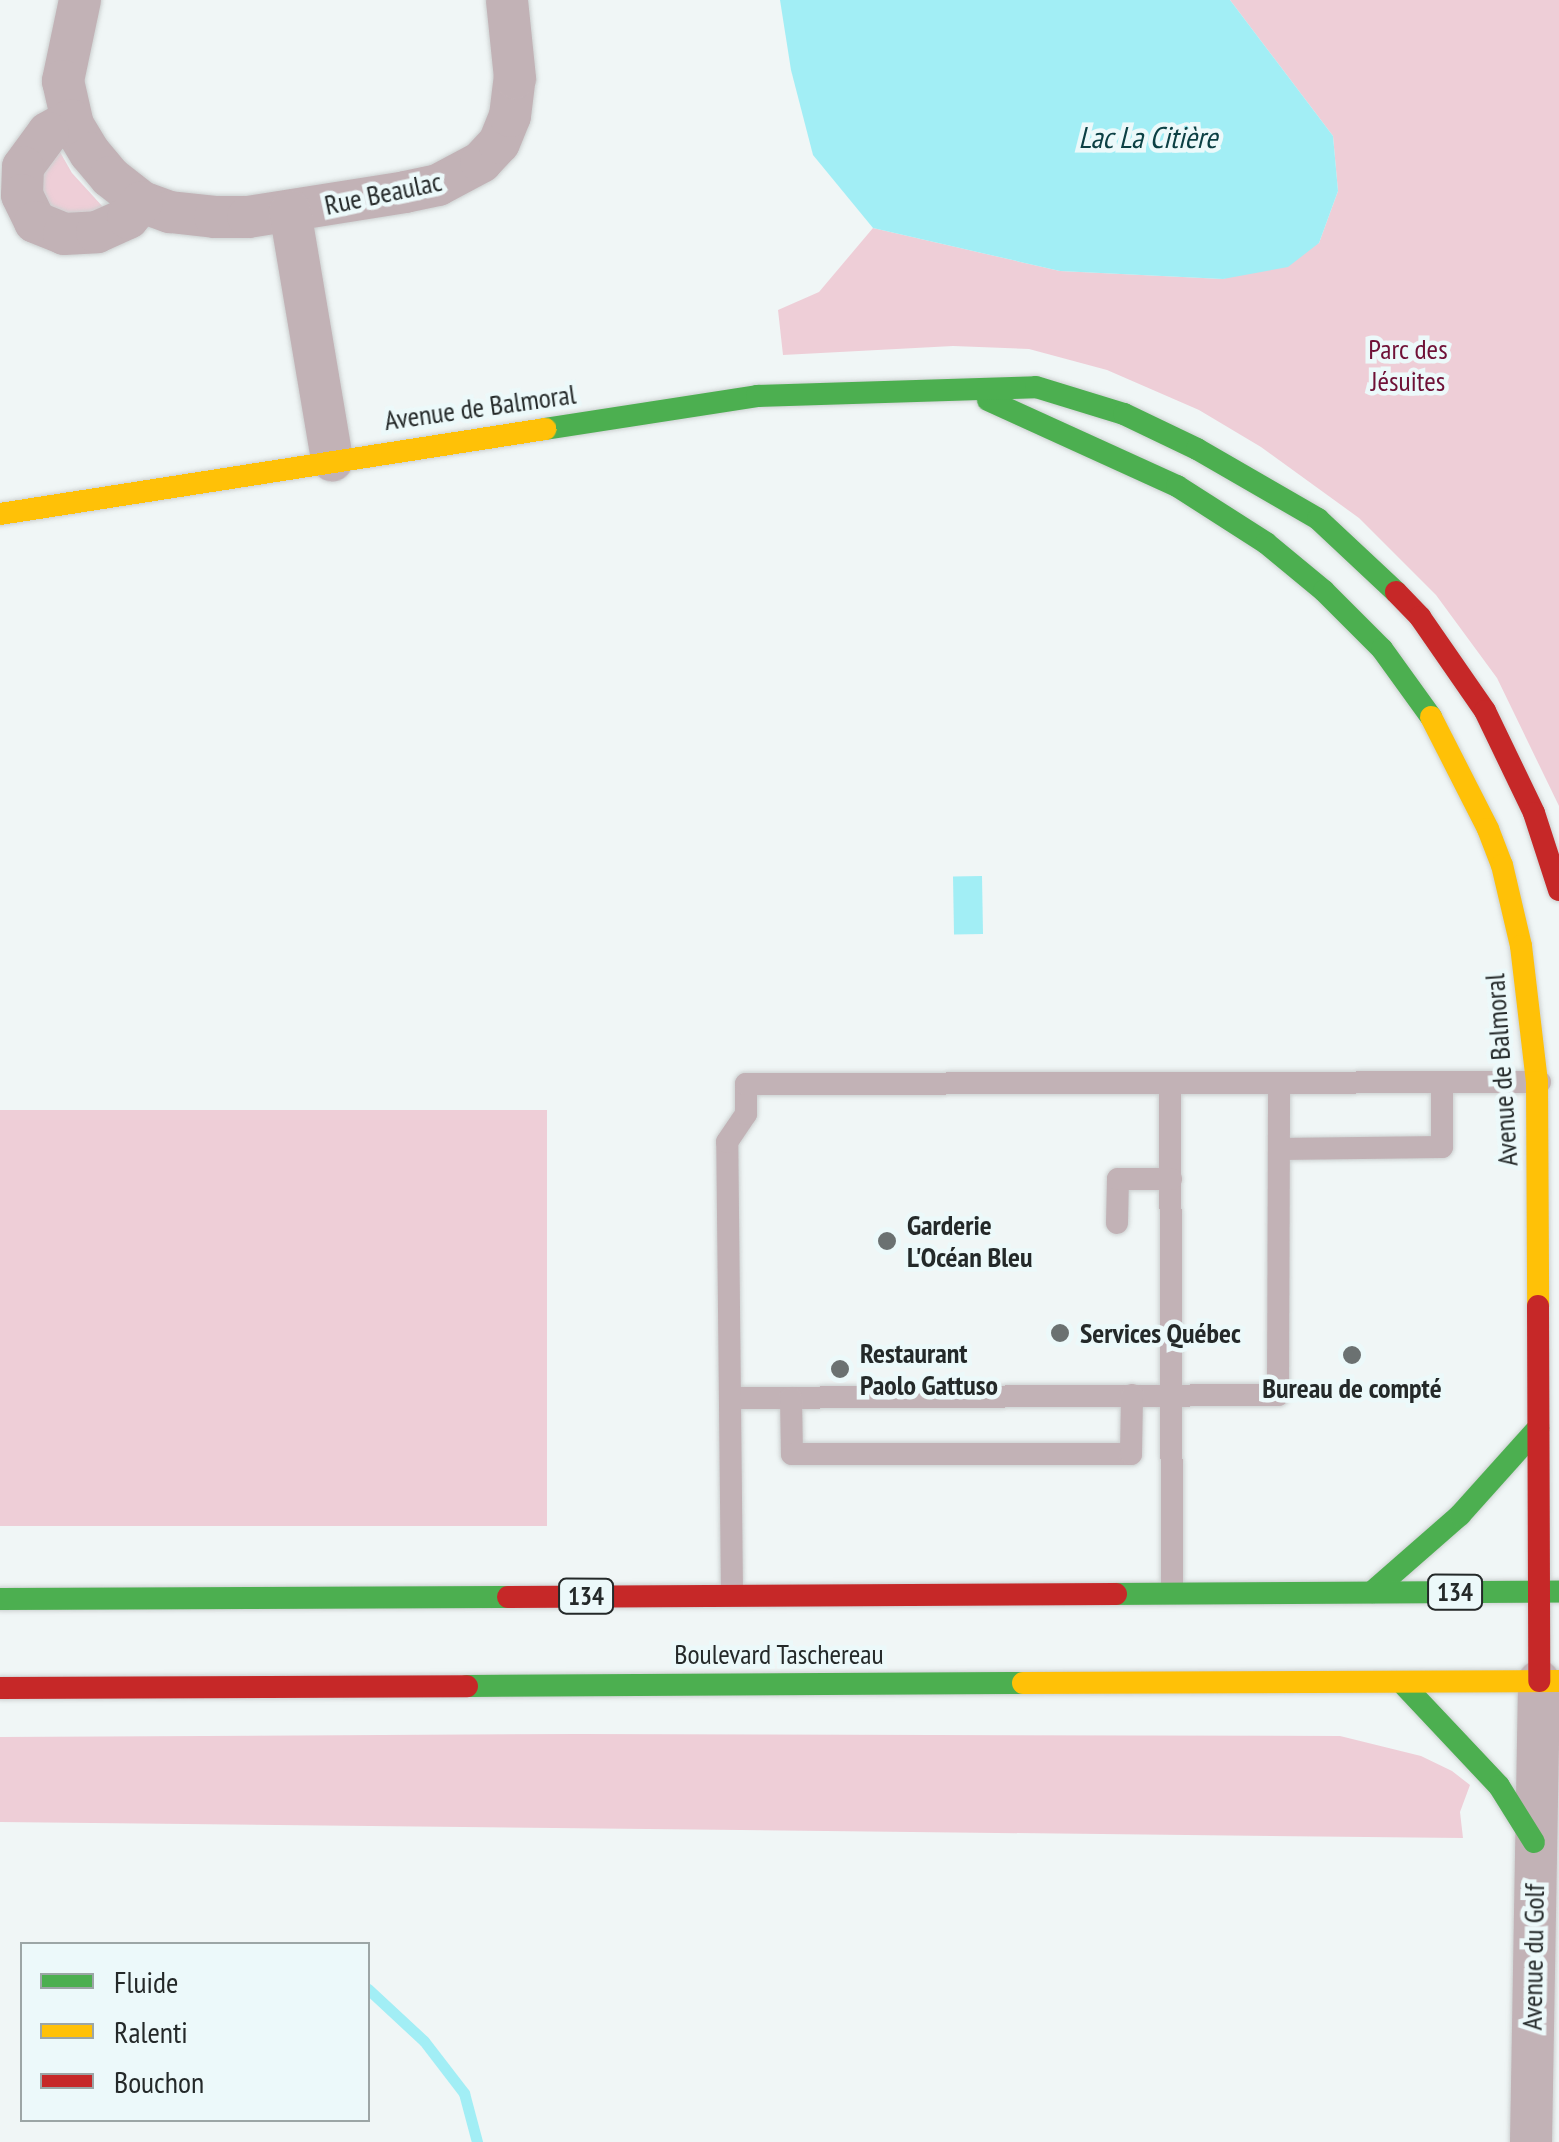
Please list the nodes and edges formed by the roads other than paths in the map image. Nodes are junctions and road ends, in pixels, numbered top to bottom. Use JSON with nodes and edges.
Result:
{"nodes":[{"id":1,"x":80,"y":0,"type":"edge"},
{"id":2,"x":507,"y":0,"type":"edge"},
{"id":3,"x":71,"y":120,"type":"junction"},
{"id":4,"x":142,"y":202,"type":"junction"},
{"id":5,"x":290,"y":212,"type":"junction"},
{"id":6,"x":972,"y":392,"type":"junction"},
{"id":7,"x":332,"y":460,"type":"junction"},
{"id":8,"x":0,"y":514,"type":"edge"},
{"id":9,"x":1559,"y":890,"type":"edge"},
{"id":10,"x":1548,"y":1082,"type":"edge"},
{"id":11,"x":1170,"y":1083,"type":"junction"},
{"id":12,"x":1279,"y":1083,"type":"junction"},
{"id":13,"x":1442,"y":1083,"type":"junction"},
{"id":14,"x":1279,"y":1148,"type":"junction"},
{"id":15,"x":1171,"y":1179,"type":"junction"},
{"id":16,"x":1117,"y":1223,"type":"dead end"},
{"id":17,"x":1132,"y":1395,"type":"junction"},
{"id":18,"x":1172,"y":1395,"type":"junction"},
{"id":19,"x":730,"y":1398,"type":"junction"},
{"id":20,"x":791,"y":1398,"type":"junction"},
{"id":21,"x":1538,"y":1428,"type":"junction"},
{"id":22,"x":1172,"y":1592,"type":"junction"},
{"id":23,"x":1372,"y":1592,"type":"junction"},
{"id":24,"x":1549,"y":1592,"type":"edge"},
{"id":25,"x":732,"y":1595,"type":"junction"},
{"id":26,"x":0,"y":1599,"type":"edge"},
{"id":27,"x":1549,"y":1681,"type":"edge"},
{"id":28,"x":1402,"y":1683,"type":"junction"},
{"id":29,"x":0,"y":1688,"type":"edge"},
{"id":30,"x":1534,"y":1842,"type":"junction"},
{"id":31,"x":1531,"y":2142,"type":"edge"}],
"edges":[{"from":1,"to":3,"type":"street","name":"Rue Beaulac"},
{"from":2,"to":5,"type":"street","name":"Rue Beaulac"},
{"from":3,"to":4,"type":"street","name":"Rue Beaulac"},
{"from":3,"to":4,"type":"street"},
{"from":4,"to":5,"type":"street","name":"Rue Beaulac"},
{"from":5,"to":7,"type":"street","name":"Rue Beaulac"},
{"from":6,"to":7,"type":"main road","name":"Avenue de Balmoral"},
{"from":6,"to":9,"type":"main road","name":"Avenue de Balmoral"},
{"from":6,"to":10,"type":"main road","name":"Avenue de Balmoral"},
{"from":7,"to":8,"type":"main road","name":"Avenue de Balmoral"},
{"from":10,"to":13,"type":"lane"},
{"from":10,"to":21,"type":"main road","name":"Avenue de Balmoral"},
{"from":11,"to":12,"type":"lane"},
{"from":11,"to":15,"type":"lane"},
{"from":11,"to":19,"type":"lane"},
{"from":12,"to":13,"type":"lane"},
{"from":12,"to":14,"type":"lane"},
{"from":13,"to":14,"type":"lane"},
{"from":14,"to":18,"type":"lane"},
{"from":15,"to":16,"type":"lane"},
{"from":15,"to":18,"type":"lane"},
{"from":17,"to":18,"type":"lane"},
{"from":17,"to":20,"type":"lane"},
{"from":17,"to":20,"type":"lane"},
{"from":18,"to":22,"type":"lane"},
{"from":19,"to":20,"type":"lane"},
{"from":19,"to":25,"type":"lane"},
{"from":21,"to":23,"type":"main road"},
{"from":21,"to":24,"type":"main road","name":"Avenue de Balmoral"},
{"from":22,"to":23,"type":"main road","number":"134"},
{"from":22,"to":25,"type":"main road","number":"134"},
{"from":23,"to":24,"type":"main road","number":"134"},
{"from":24,"to":27,"type":"main road","name":"Avenue du Golf"},
{"from":25,"to":26,"type":"main road","number":"134"},
{"from":27,"to":28,"type":"main road","name":"Boulevard Taschereau"},
{"from":27,"to":30,"type":"street","name":"Avenue du Golf"},
{"from":28,"to":29,"type":"main road","name":"Boulevard Taschereau"},
{"from":28,"to":30,"type":"main road"},
{"from":30,"to":31,"type":"street","name":"Avenue du Golf"}]}
